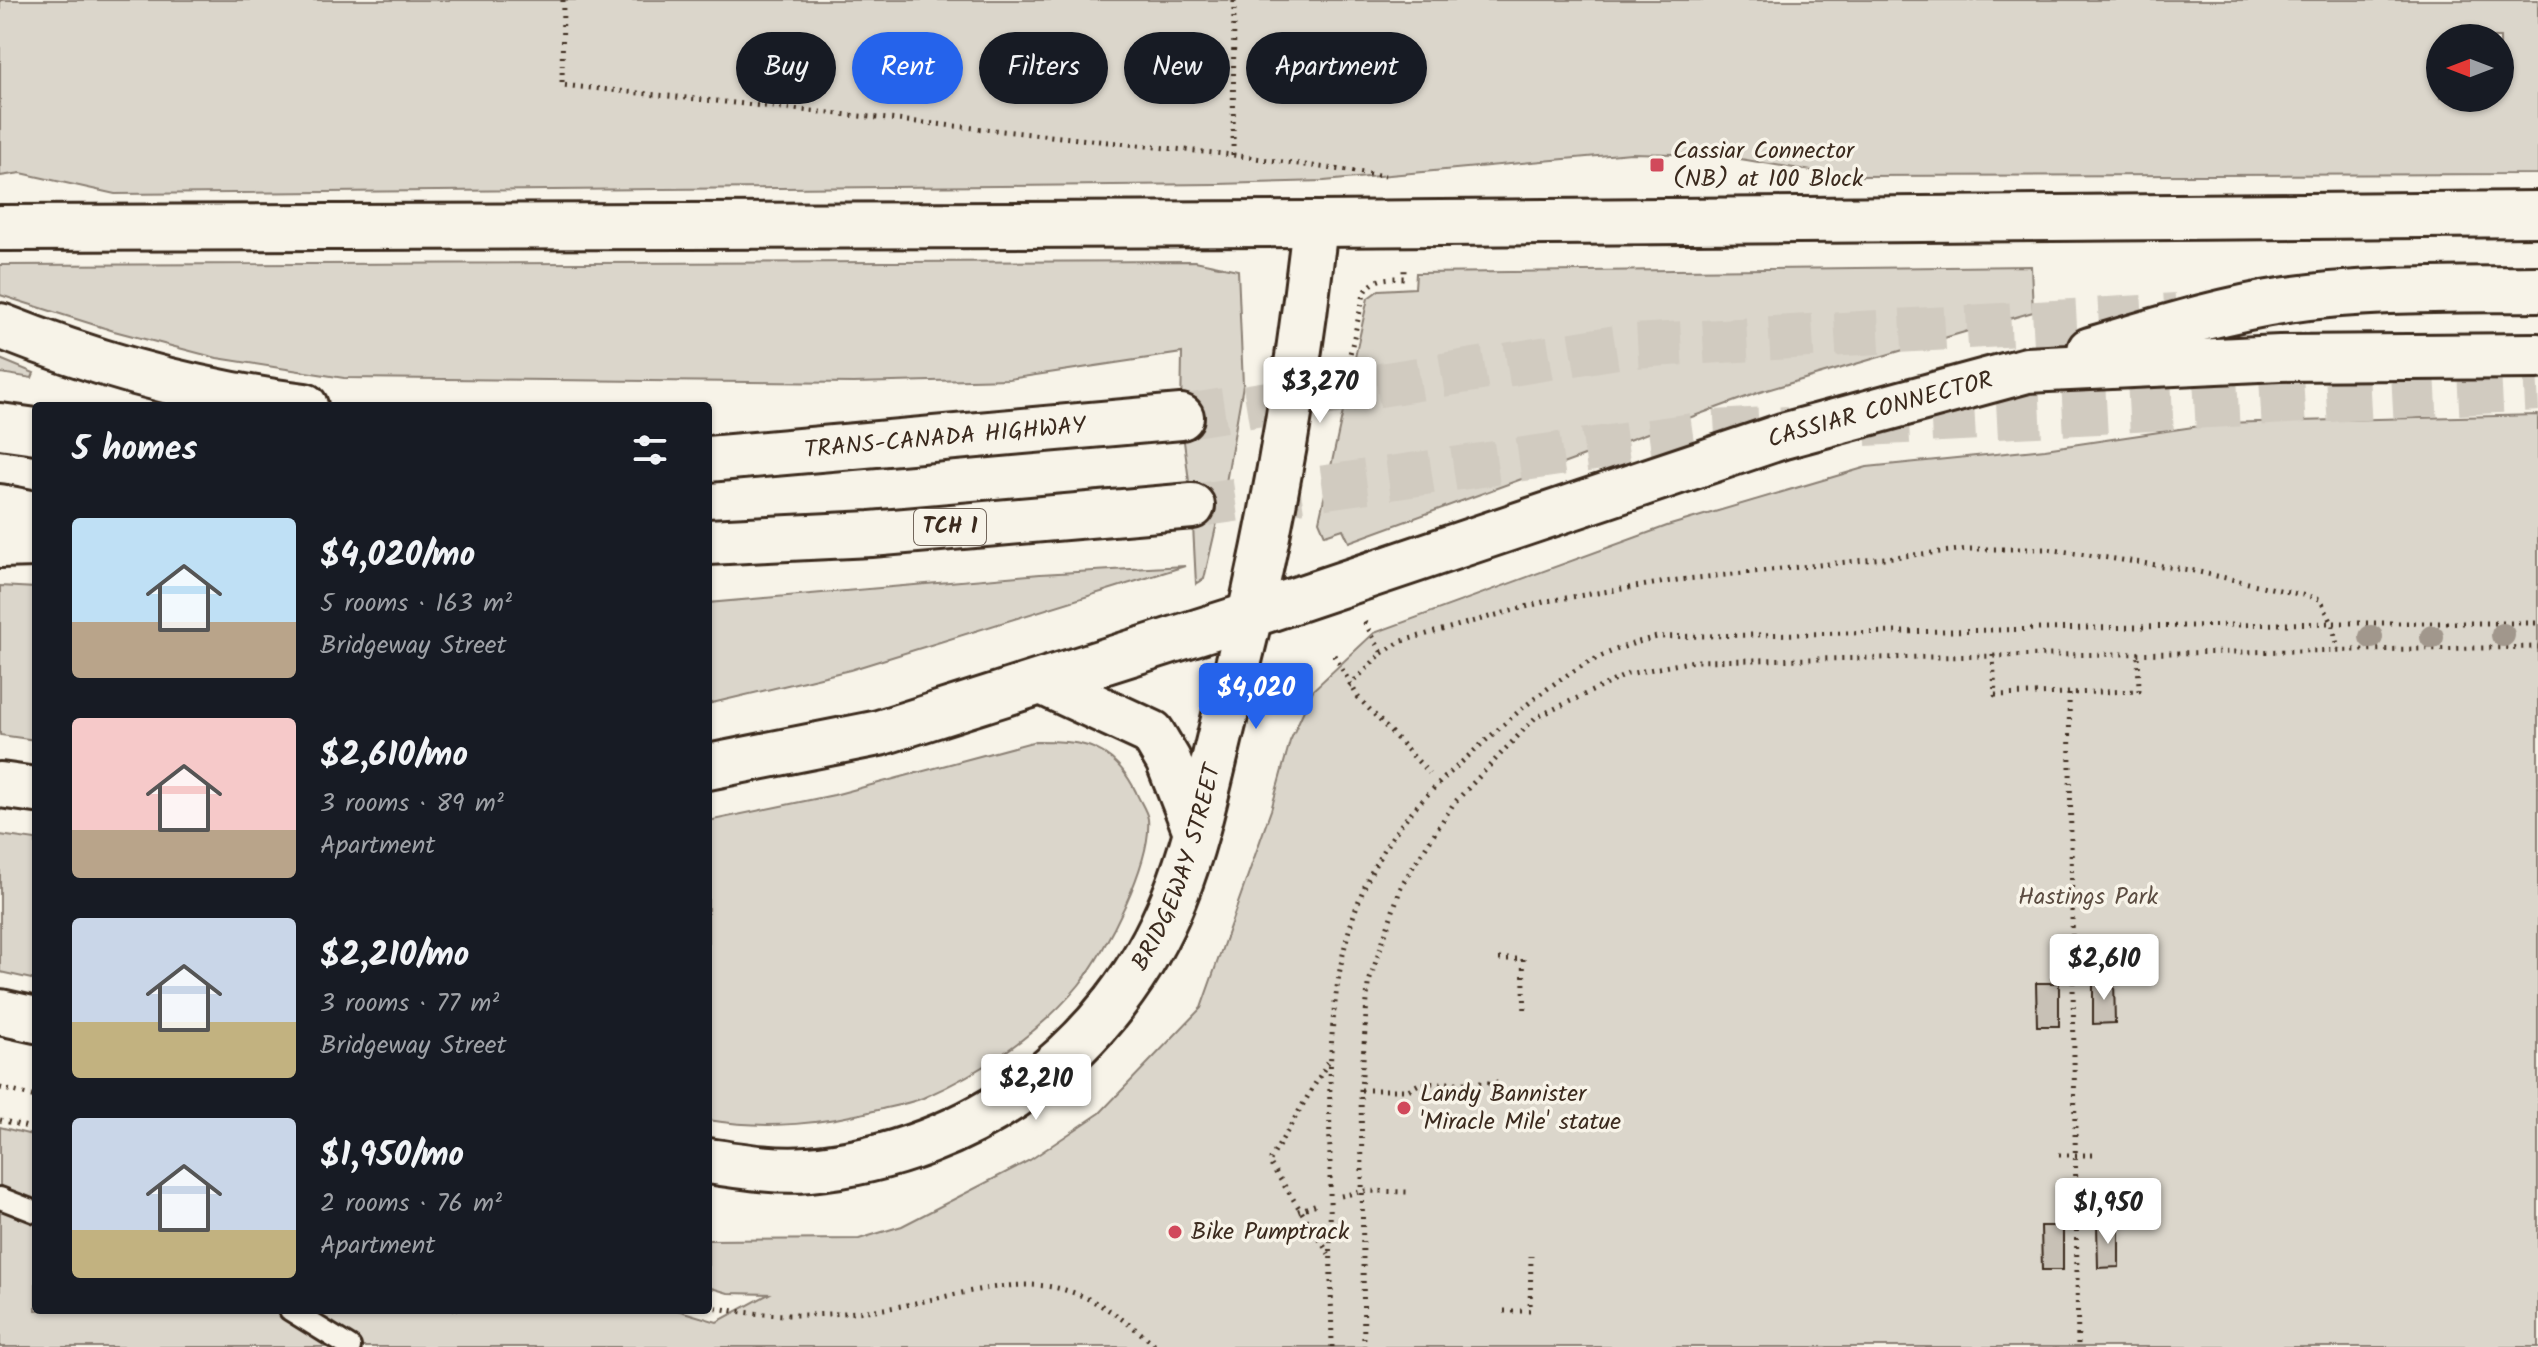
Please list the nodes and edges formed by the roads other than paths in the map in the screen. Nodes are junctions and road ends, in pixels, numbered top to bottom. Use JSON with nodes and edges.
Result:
{"nodes":[{"id":1,"x":2538,"y":214,"type":"edge"},
{"id":2,"x":1315,"y":224,"type":"junction"},
{"id":3,"x":0,"y":228,"type":"edge"},
{"id":4,"x":2538,"y":289,"type":"edge"},
{"id":5,"x":0,"y":326,"type":"edge"},
{"id":6,"x":2538,"y":356,"type":"edge"},
{"id":7,"x":2027,"y":370,"type":"junction"},
{"id":8,"x":267,"y":402,"type":"edge"},
{"id":9,"x":1181,"y":417,"type":"tunnel mouth"},
{"id":10,"x":0,"y":426,"type":"edge"},
{"id":11,"x":32,"y":430,"type":"edge"},
{"id":12,"x":712,"y":437,"type":"edge"},
{"id":13,"x":864,"y":446,"type":"junction"},
{"id":14,"x":712,"y":459,"type":"edge"},
{"id":15,"x":1192,"y":506,"type":"tunnel mouth"},
{"id":16,"x":0,"y":507,"type":"edge"},
{"id":17,"x":32,"y":513,"type":"edge"},
{"id":18,"x":712,"y":542,"type":"edge"},
{"id":19,"x":32,"y":544,"type":"edge"},
{"id":20,"x":0,"y":545,"type":"edge"},
{"id":21,"x":1251,"y":615,"type":"junction"},
{"id":22,"x":1044,"y":683,"type":"junction"},
{"id":23,"x":712,"y":766,"type":"edge"},
{"id":24,"x":0,"y":785,"type":"edge"},
{"id":25,"x":32,"y":789,"type":"edge"},
{"id":26,"x":1195,"y":829,"type":"junction"},
{"id":27,"x":0,"y":1012,"type":"edge"},
{"id":28,"x":32,"y":1019,"type":"edge"},
{"id":29,"x":712,"y":1162,"type":"edge"},
{"id":30,"x":0,"y":1198,"type":"edge"},
{"id":31,"x":32,"y":1210,"type":"edge"},
{"id":32,"x":296,"y":1314,"type":"edge"},
{"id":33,"x":350,"y":1347,"type":"edge"}],
"edges":[{"from":1,"to":2,"type":"main road"},
{"from":2,"to":3,"type":"main road"},
{"from":2,"to":21,"type":"main road","name":"BRIDGEWAY STREET"},
{"from":4,"to":7,"type":"main road"},
{"from":5,"to":8,"type":"main road"},
{"from":6,"to":7,"type":"main road","name":"CASSIAR CONNECTOR"},
{"from":7,"to":21,"type":"main road","name":"CASSIAR CONNECTOR"},
{"from":9,"to":13,"type":"main road","name":"TRANS-CANADA HIGHWAY"},
{"from":10,"to":11,"type":"main road"},
{"from":12,"to":13,"type":"main road"},
{"from":13,"to":14,"type":"main road","name":"TRANS-CANADA HIGHWAY"},
{"from":15,"to":18,"type":"main road","number":"TCH 1"},
{"from":16,"to":17,"type":"main road"},
{"from":19,"to":20,"type":"main road"},
{"from":21,"to":22,"type":"main road","name":"CASSIAR CONNECTOR"},
{"from":21,"to":26,"type":"main road","name":"BRIDGEWAY STREET"},
{"from":22,"to":23,"type":"main road","name":"CASSIAR CONNECTOR"},
{"from":22,"to":26,"type":"main road"},
{"from":24,"to":25,"type":"main road"},
{"from":26,"to":29,"type":"main road","name":"BRIDGEWAY STREET"},
{"from":27,"to":28,"type":"main road"},
{"from":30,"to":31,"type":"lane"},
{"from":32,"to":33,"type":"lane"}]}
